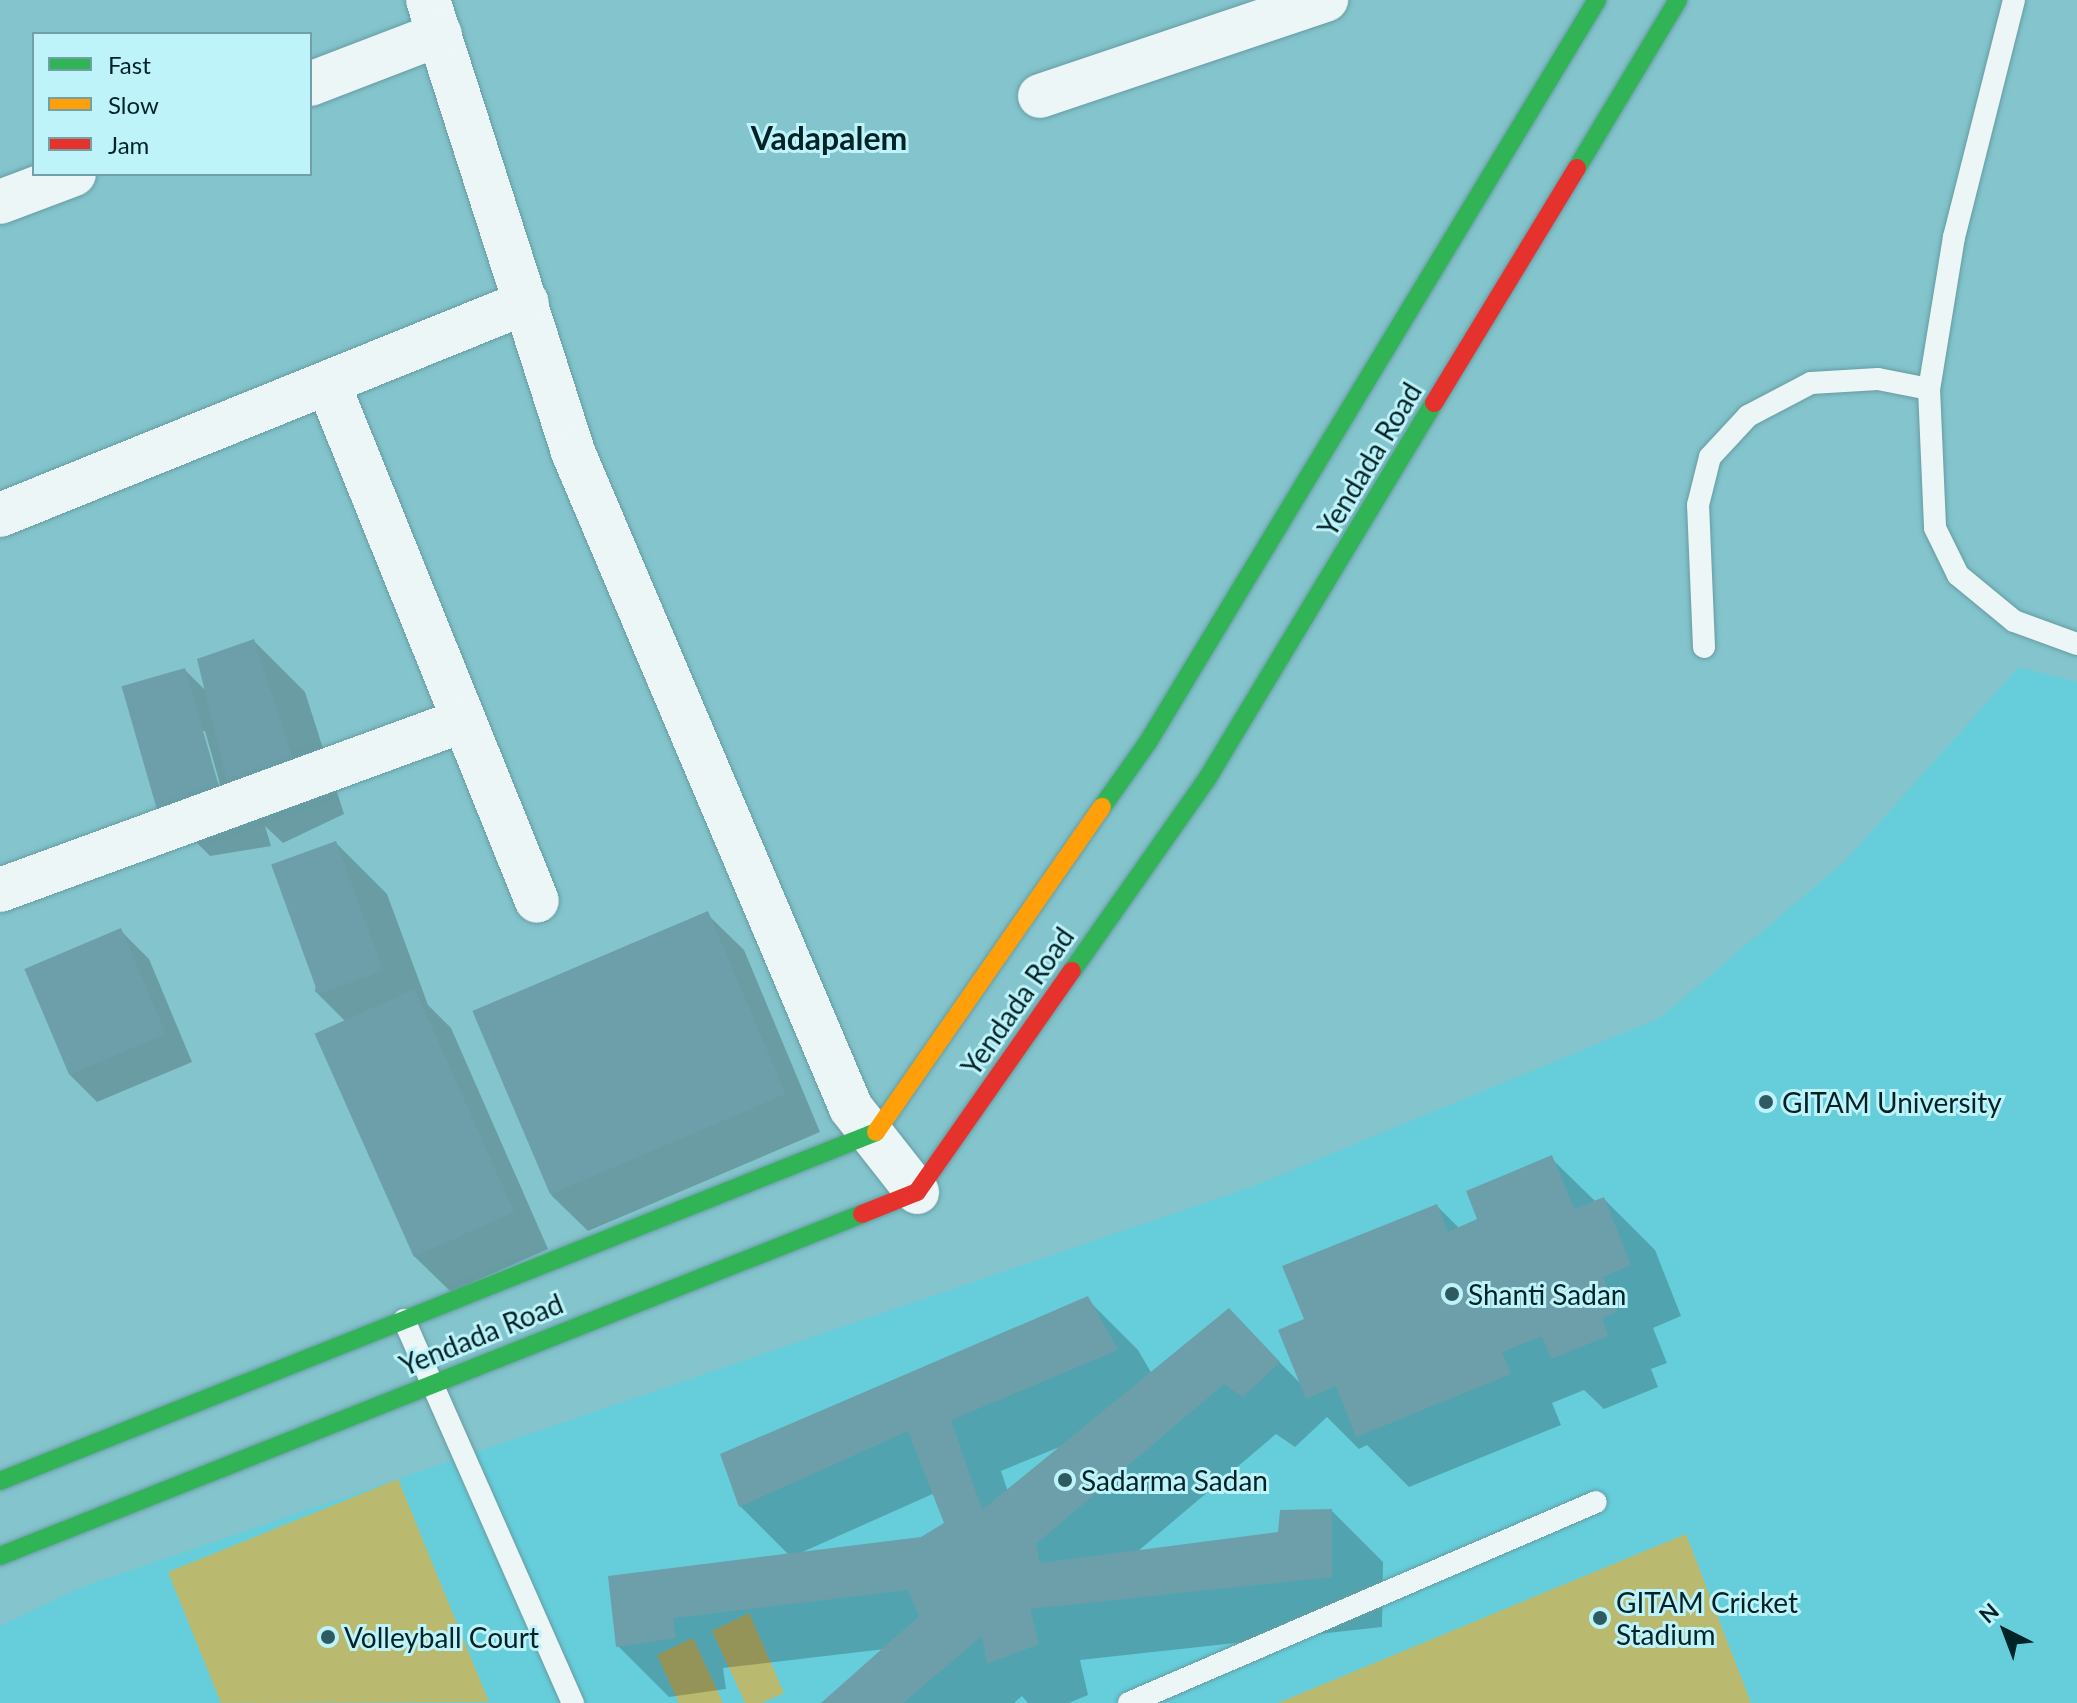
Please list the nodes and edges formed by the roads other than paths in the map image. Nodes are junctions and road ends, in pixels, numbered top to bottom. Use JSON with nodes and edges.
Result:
{"nodes":[{"id":1,"x":1326,"y":0,"type":"edge"},
{"id":2,"x":1597,"y":0,"type":"edge"},
{"id":3,"x":1678,"y":0,"type":"edge"},
{"id":4,"x":2014,"y":0,"type":"edge"},
{"id":5,"x":434,"y":17,"type":"edge"},
{"id":6,"x":312,"y":83,"type":"edge"},
{"id":7,"x":1040,"y":96,"type":"dead end"},
{"id":8,"x":69,"y":176,"type":"edge"},
{"id":9,"x":0,"y":202,"type":"edge"},
{"id":10,"x":527,"y":302,"type":"junction"},
{"id":11,"x":329,"y":386,"type":"junction"},
{"id":12,"x":1929,"y":389,"type":"junction"},
{"id":13,"x":0,"y":515,"type":"edge"},
{"id":14,"x":2077,"y":644,"type":"edge"},
{"id":15,"x":1704,"y":647,"type":"dead end"},
{"id":16,"x":464,"y":720,"type":"junction"},
{"id":17,"x":0,"y":890,"type":"edge"},
{"id":18,"x":537,"y":901,"type":"dead end"},
{"id":19,"x":873,"y":1136,"type":"junction"},
{"id":20,"x":917,"y":1192,"type":"junction"},
{"id":21,"x":404,"y":1320,"type":"junction"},
{"id":22,"x":433,"y":1383,"type":"junction"},
{"id":23,"x":0,"y":1481,"type":"edge"},
{"id":24,"x":1596,"y":1502,"type":"dead end"},
{"id":25,"x":0,"y":1556,"type":"edge"},
{"id":26,"x":573,"y":1703,"type":"edge"},
{"id":27,"x":1129,"y":1703,"type":"edge"}],
"edges":[{"from":1,"to":7,"type":"street"},
{"from":2,"to":19,"type":"main road","name":"Yendada Road"},
{"from":3,"to":20,"type":"main road","name":"Yendada Road"},
{"from":4,"to":12,"type":"lane"},
{"from":5,"to":6,"type":"street"},
{"from":5,"to":10,"type":"street"},
{"from":8,"to":9,"type":"street"},
{"from":10,"to":11,"type":"street"},
{"from":10,"to":19,"type":"street"},
{"from":11,"to":13,"type":"street"},
{"from":11,"to":16,"type":"street"},
{"from":12,"to":14,"type":"lane"},
{"from":12,"to":15,"type":"lane"},
{"from":16,"to":17,"type":"street"},
{"from":16,"to":18,"type":"street"},
{"from":19,"to":20,"type":"street"},
{"from":19,"to":21,"type":"main road","name":"Yendada Road"},
{"from":20,"to":22,"type":"main road","name":"Yendada Road"},
{"from":21,"to":22,"type":"lane"},
{"from":21,"to":23,"type":"main road","name":"Yendada Road"},
{"from":22,"to":25,"type":"main road","name":"Yendada Road"},
{"from":22,"to":26,"type":"lane"},
{"from":24,"to":27,"type":"lane"}]}
